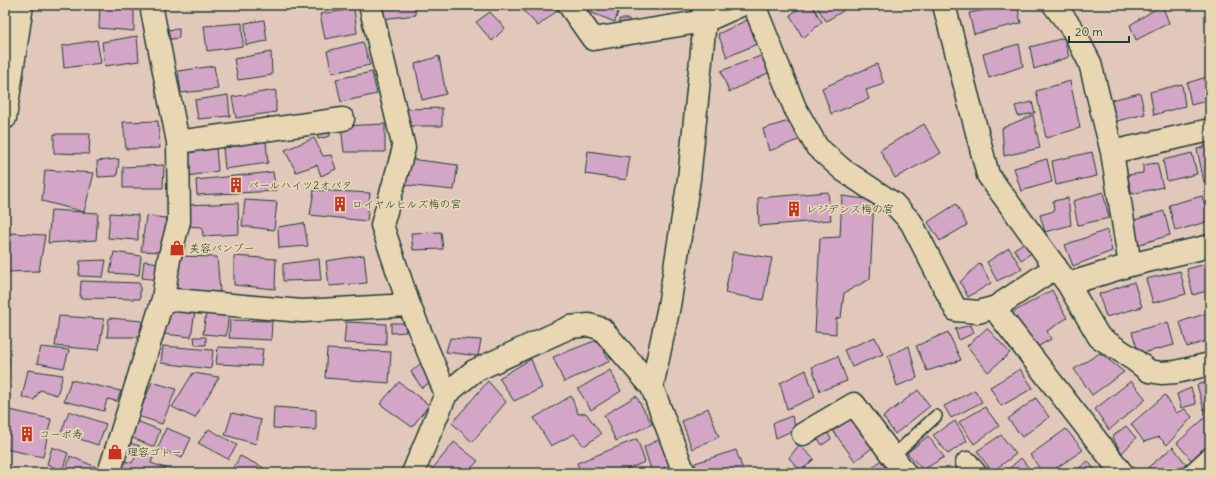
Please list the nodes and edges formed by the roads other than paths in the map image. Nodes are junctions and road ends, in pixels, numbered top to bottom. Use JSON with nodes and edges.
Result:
{"nodes":[{"id":1,"x":22,"y":5,"type":"edge"},
{"id":2,"x":151,"y":5,"type":"edge"},
{"id":3,"x":370,"y":5,"type":"edge"},
{"id":4,"x":569,"y":5,"type":"edge"},
{"id":5,"x":741,"y":5,"type":"edge"},
{"id":6,"x":754,"y":5,"type":"edge"},
{"id":7,"x":944,"y":5,"type":"edge"},
{"id":8,"x":1054,"y":5,"type":"edge"},
{"id":9,"x":704,"y":13,"type":"edge"},
{"id":10,"x":5,"y":118,"type":"edge"},
{"id":11,"x":343,"y":119,"type":"dead end"},
{"id":12,"x":1210,"y":130,"type":"edge"},
{"id":13,"x":178,"y":142,"type":"junction"},
{"id":14,"x":1112,"y":152,"type":"junction"},
{"id":15,"x":1210,"y":246,"type":"edge"},
{"id":16,"x":1130,"y":265,"type":"junction"},
{"id":17,"x":1062,"y":276,"type":"junction"},
{"id":18,"x":163,"y":299,"type":"junction"},
{"id":19,"x":409,"y":305,"type":"junction"},
{"id":20,"x":996,"y":307,"type":"junction"},
{"id":21,"x":1210,"y":364,"type":"edge"},
{"id":22,"x":652,"y":387,"type":"junction"},
{"id":23,"x":446,"y":394,"type":"junction"},
{"id":24,"x":936,"y":416,"type":"dead end"},
{"id":25,"x":803,"y":434,"type":"dead end"},
{"id":26,"x":1210,"y":459,"type":"edge"},
{"id":27,"x":899,"y":464,"type":"edge"},
{"id":28,"x":109,"y":473,"type":"edge"},
{"id":29,"x":413,"y":473,"type":"edge"},
{"id":30,"x":684,"y":473,"type":"edge"},
{"id":31,"x":1122,"y":473,"type":"edge"},
{"id":32,"x":1195,"y":473,"type":"edge"}],
"edges":[{"from":1,"to":10,"type":"street"},
{"from":2,"to":13,"type":"street"},
{"from":3,"to":19,"type":"street"},
{"from":4,"to":9,"type":"street"},
{"from":5,"to":9,"type":"street"},
{"from":6,"to":20,"type":"street"},
{"from":7,"to":17,"type":"street"},
{"from":8,"to":14,"type":"street"},
{"from":9,"to":22,"type":"street"},
{"from":11,"to":13,"type":"street"},
{"from":12,"to":14,"type":"street"},
{"from":13,"to":18,"type":"street"},
{"from":14,"to":16,"type":"street"},
{"from":15,"to":16,"type":"street"},
{"from":16,"to":17,"type":"street"},
{"from":17,"to":20,"type":"street"},
{"from":17,"to":21,"type":"street"},
{"from":18,"to":19,"type":"street"},
{"from":18,"to":28,"type":"street"},
{"from":19,"to":23,"type":"street"},
{"from":20,"to":31,"type":"street"},
{"from":22,"to":23,"type":"street"},
{"from":22,"to":30,"type":"street"},
{"from":23,"to":29,"type":"street"},
{"from":24,"to":27,"type":"lane"},
{"from":25,"to":27,"type":"street"},
{"from":26,"to":32,"type":"street"}]}
